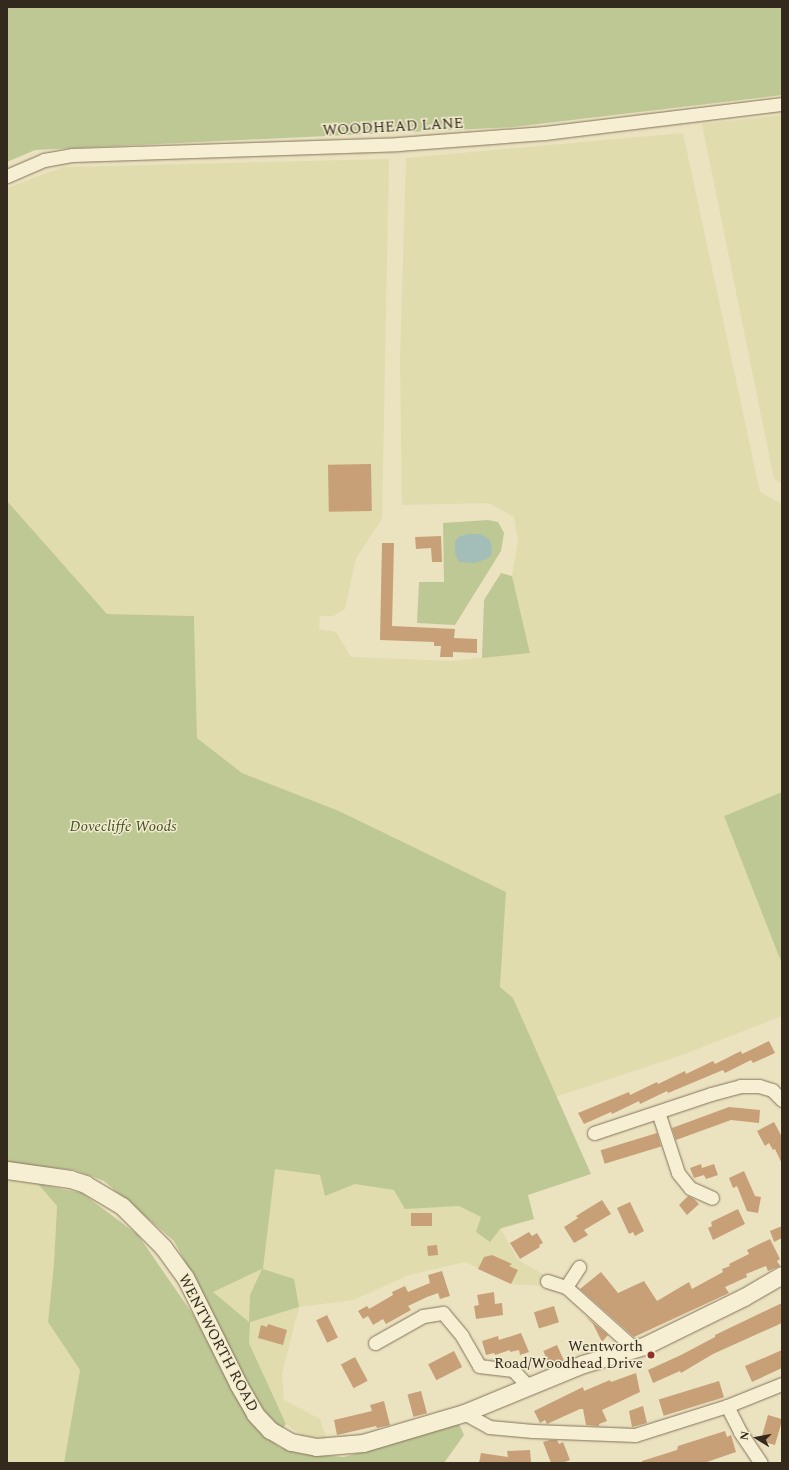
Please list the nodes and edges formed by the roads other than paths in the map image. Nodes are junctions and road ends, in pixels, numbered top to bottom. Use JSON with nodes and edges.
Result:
{"nodes":[{"id":1,"x":782,"y":104,"type":"edge"},
{"id":2,"x":7,"y":176,"type":"edge"},
{"id":3,"x":782,"y":1100,"type":"edge"},
{"id":4,"x":658,"y":1112,"type":"junction"},
{"id":5,"x":594,"y":1133,"type":"dead end"},
{"id":6,"x":7,"y":1170,"type":"edge"},
{"id":7,"x":712,"y":1198,"type":"dead end"},
{"id":8,"x":579,"y":1267,"type":"dead end"},
{"id":9,"x":782,"y":1275,"type":"edge"},
{"id":10,"x":546,"y":1281,"type":"dead end"},
{"id":11,"x":566,"y":1287,"type":"junction"},
{"id":12,"x":375,"y":1343,"type":"dead end"},
{"id":13,"x":635,"y":1349,"type":"junction"},
{"id":14,"x":782,"y":1384,"type":"edge"},
{"id":15,"x":528,"y":1386,"type":"junction"},
{"id":16,"x":727,"y":1406,"type":"junction"},
{"id":17,"x":464,"y":1413,"type":"junction"},
{"id":18,"x":761,"y":1463,"type":"edge"}],
"edges":[{"from":1,"to":2,"type":"street","name":"WOODHEAD LANE"},
{"from":3,"to":4,"type":"street"},
{"from":4,"to":5,"type":"street"},
{"from":4,"to":7,"type":"street"},
{"from":6,"to":17,"type":"street","name":"WENTWORTH ROAD"},
{"from":8,"to":11,"type":"street"},
{"from":9,"to":13,"type":"street","name":"WENTWORTH ROAD"},
{"from":10,"to":11,"type":"street"},
{"from":11,"to":13,"type":"street"},
{"from":12,"to":15,"type":"street"},
{"from":13,"to":15,"type":"street","name":"WENTWORTH ROAD"},
{"from":14,"to":16,"type":"street"},
{"from":15,"to":17,"type":"street","name":"WENTWORTH ROAD"},
{"from":16,"to":17,"type":"street"},
{"from":16,"to":18,"type":"street"}]}
